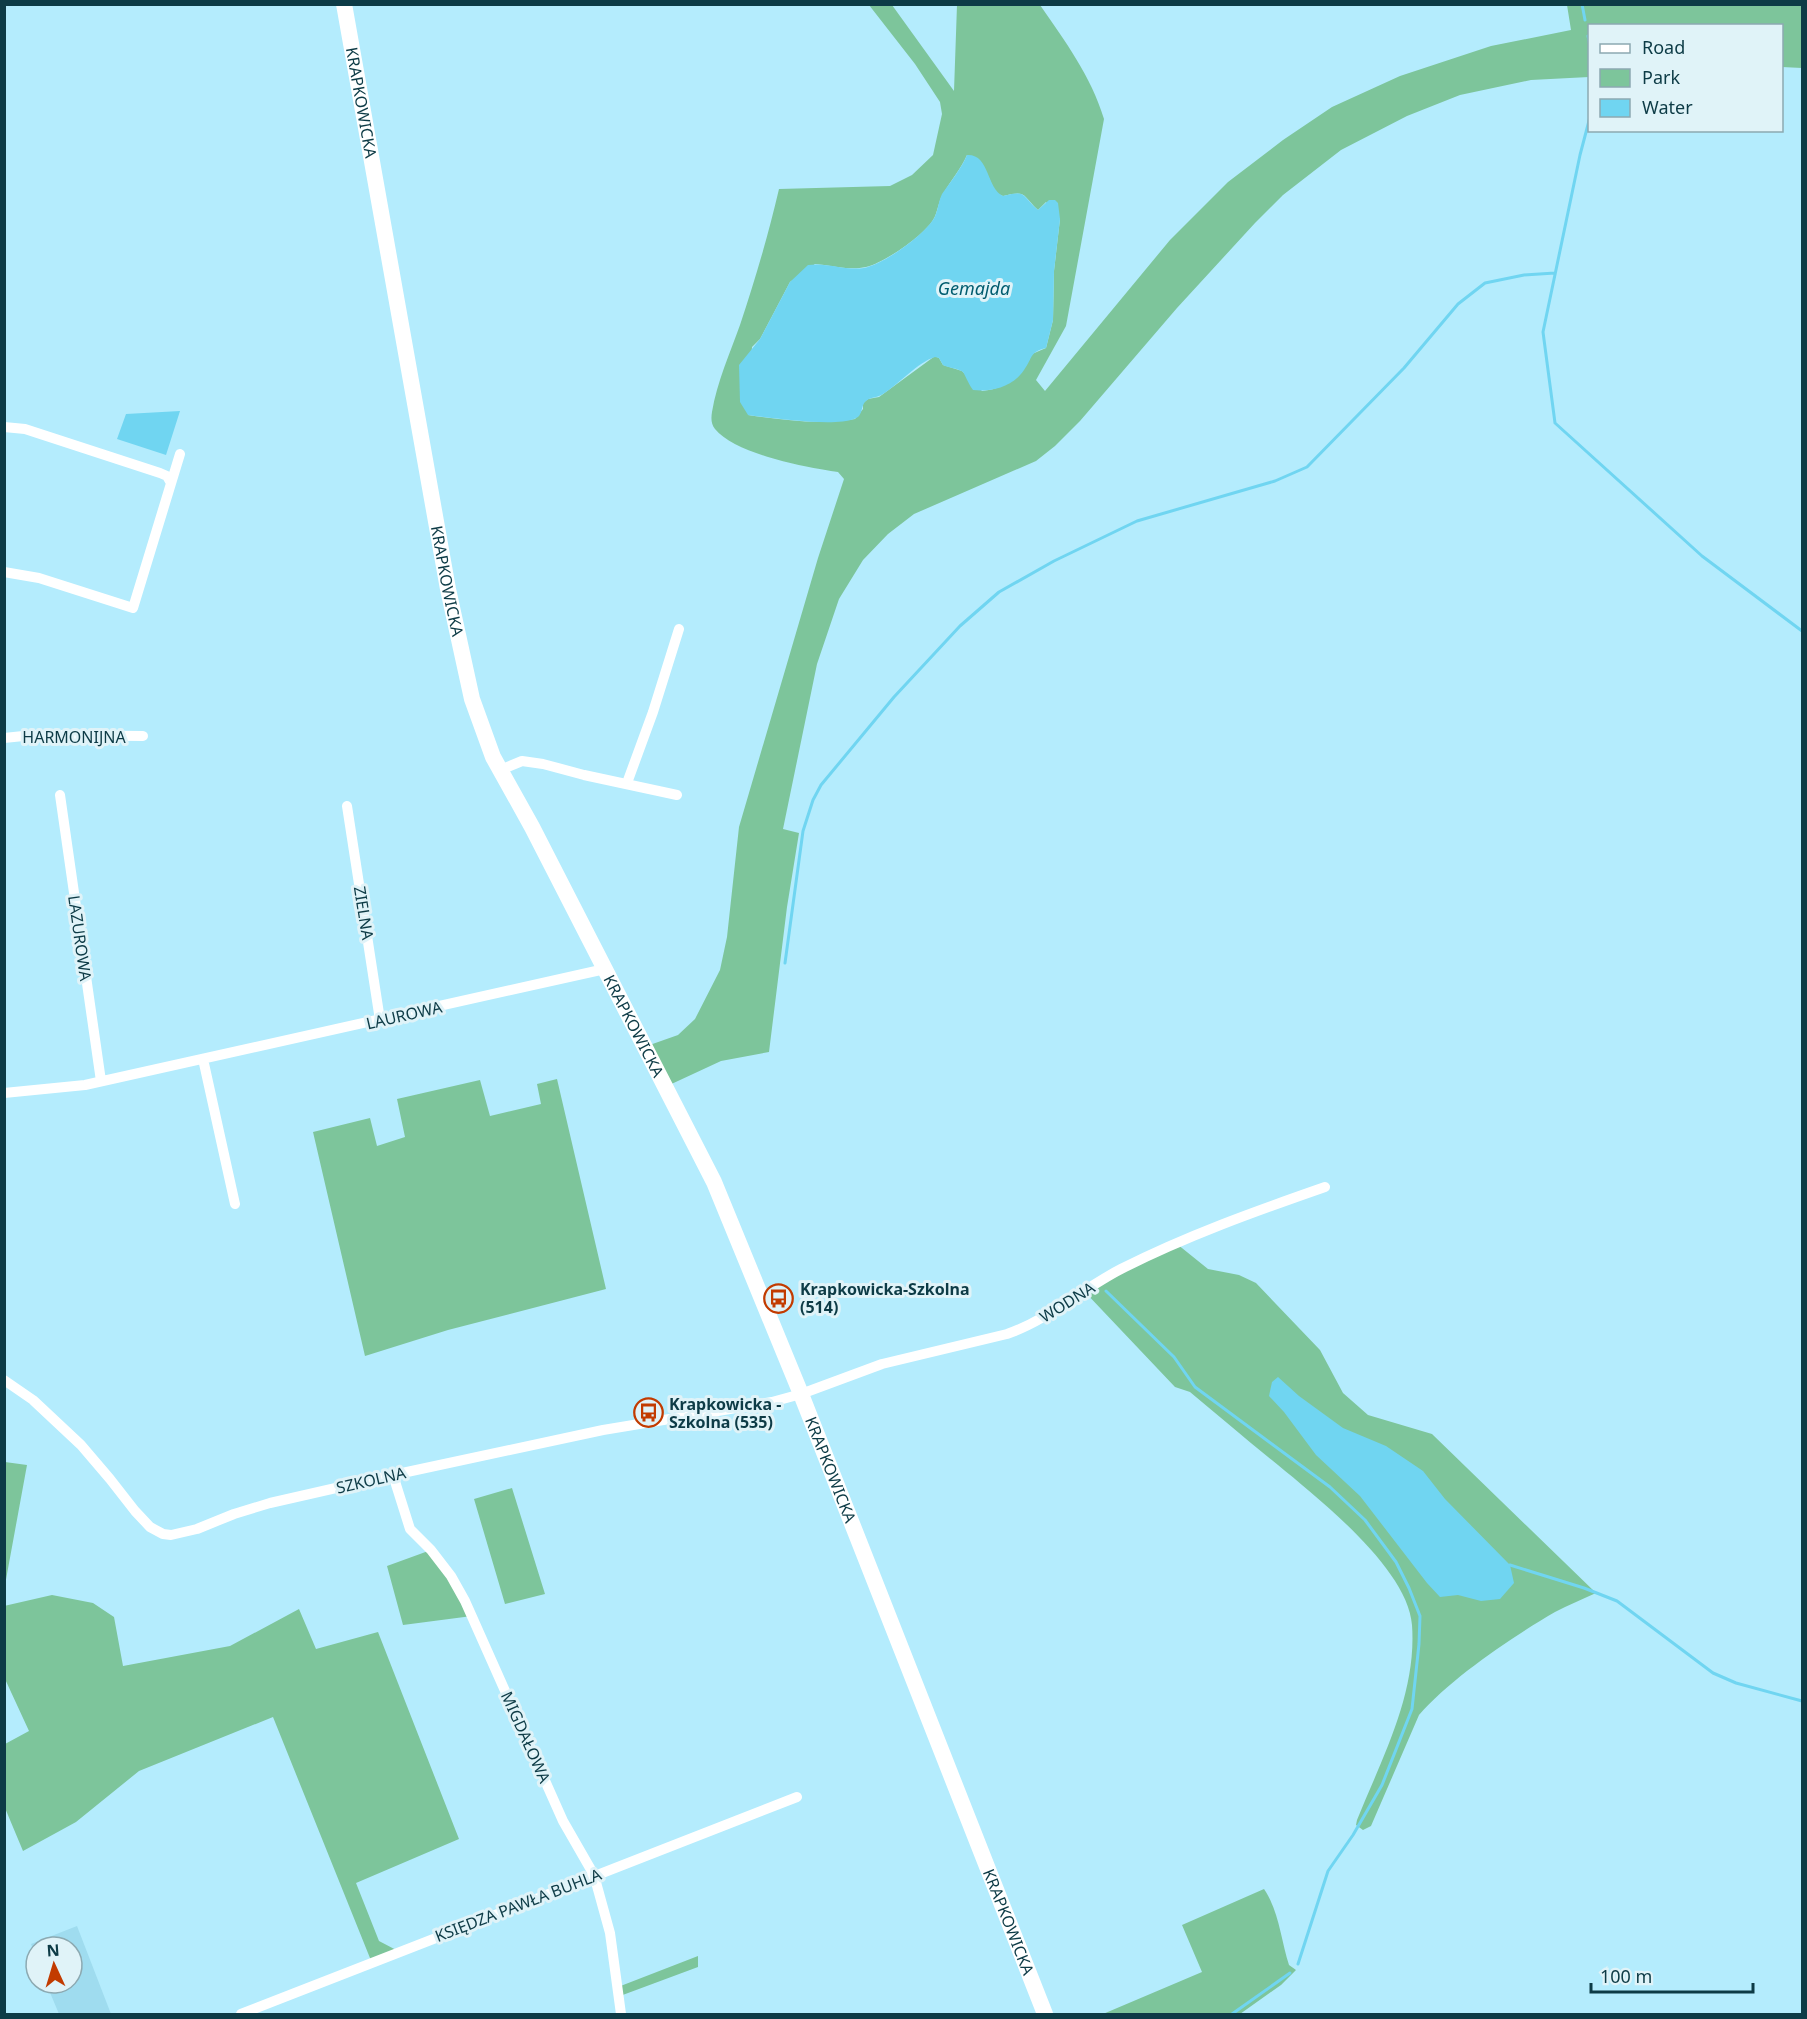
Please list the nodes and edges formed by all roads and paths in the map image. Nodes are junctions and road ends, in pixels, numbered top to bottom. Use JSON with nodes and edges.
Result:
{"nodes":[{"id":1,"x":344,"y":4,"type":"edge"},
{"id":2,"x":4,"y":427,"type":"edge"},
{"id":3,"x":180,"y":454,"type":"dead end"},
{"id":4,"x":171,"y":483,"type":"junction"},
{"id":5,"x":4,"y":572,"type":"edge"},
{"id":6,"x":679,"y":628,"type":"dead end"},
{"id":7,"x":143,"y":736,"type":"dead end"},
{"id":8,"x":4,"y":738,"type":"edge"},
{"id":9,"x":500,"y":770,"type":"junction"},
{"id":10,"x":627,"y":783,"type":"junction"},
{"id":11,"x":60,"y":795,"type":"dead end"},
{"id":12,"x":677,"y":795,"type":"dead end"},
{"id":13,"x":347,"y":806,"type":"dead end"},
{"id":14,"x":605,"y":969,"type":"junction"},
{"id":15,"x":380,"y":1020,"type":"junction"},
{"id":16,"x":203,"y":1059,"type":"junction"},
{"id":17,"x":101,"y":1081,"type":"junction"},
{"id":18,"x":4,"y":1093,"type":"edge"},
{"id":19,"x":1325,"y":1187,"type":"dead end"},
{"id":20,"x":235,"y":1204,"type":"dead end"},
{"id":21,"x":4,"y":1380,"type":"edge"},
{"id":22,"x":801,"y":1394,"type":"junction"},
{"id":23,"x":393,"y":1475,"type":"junction"},
{"id":24,"x":797,"y":1797,"type":"dead end"},
{"id":25,"x":594,"y":1875,"type":"junction"},
{"id":26,"x":241,"y":2014,"type":"edge"},
{"id":27,"x":621,"y":2014,"type":"edge"},
{"id":28,"x":1046,"y":2014,"type":"edge"}],
"edges":[{"from":1,"to":9,"type":"main road","name":"KRAPKOWICKA"},
{"from":2,"to":4,"type":"street"},
{"from":3,"to":4,"type":"street"},
{"from":4,"to":5,"type":"street"},
{"from":6,"to":10,"type":"street"},
{"from":7,"to":8,"type":"street","name":"HARMONIJNA"},
{"from":9,"to":10,"type":"street"},
{"from":9,"to":14,"type":"main road","name":"KRAPKOWICKA"},
{"from":10,"to":12,"type":"street"},
{"from":11,"to":17,"type":"street","name":"LAZUROWA"},
{"from":13,"to":15,"type":"street","name":"ZIELNA"},
{"from":14,"to":15,"type":"street","name":"LAUROWA"},
{"from":14,"to":22,"type":"main road","name":"KRAPKOWICKA"},
{"from":15,"to":16,"type":"street","name":"LAUROWA"},
{"from":16,"to":17,"type":"street","name":"LAUROWA"},
{"from":16,"to":20,"type":"street"},
{"from":17,"to":18,"type":"street","name":"LAUROWA"},
{"from":19,"to":22,"type":"street","name":"WODNA"},
{"from":21,"to":23,"type":"street","name":"SZKOLNA"},
{"from":22,"to":23,"type":"street","name":"SZKOLNA"},
{"from":22,"to":28,"type":"main road","name":"KRAPKOWICKA"},
{"from":23,"to":25,"type":"street","name":"MIGDAŁOWA"},
{"from":24,"to":25,"type":"street","name":"KSIĘDZA PAWŁA BUHLA"},
{"from":25,"to":26,"type":"street","name":"KSIĘDZA PAWŁA BUHLA"},
{"from":25,"to":27,"type":"street","name":"MIGDAŁOWA"}]}
